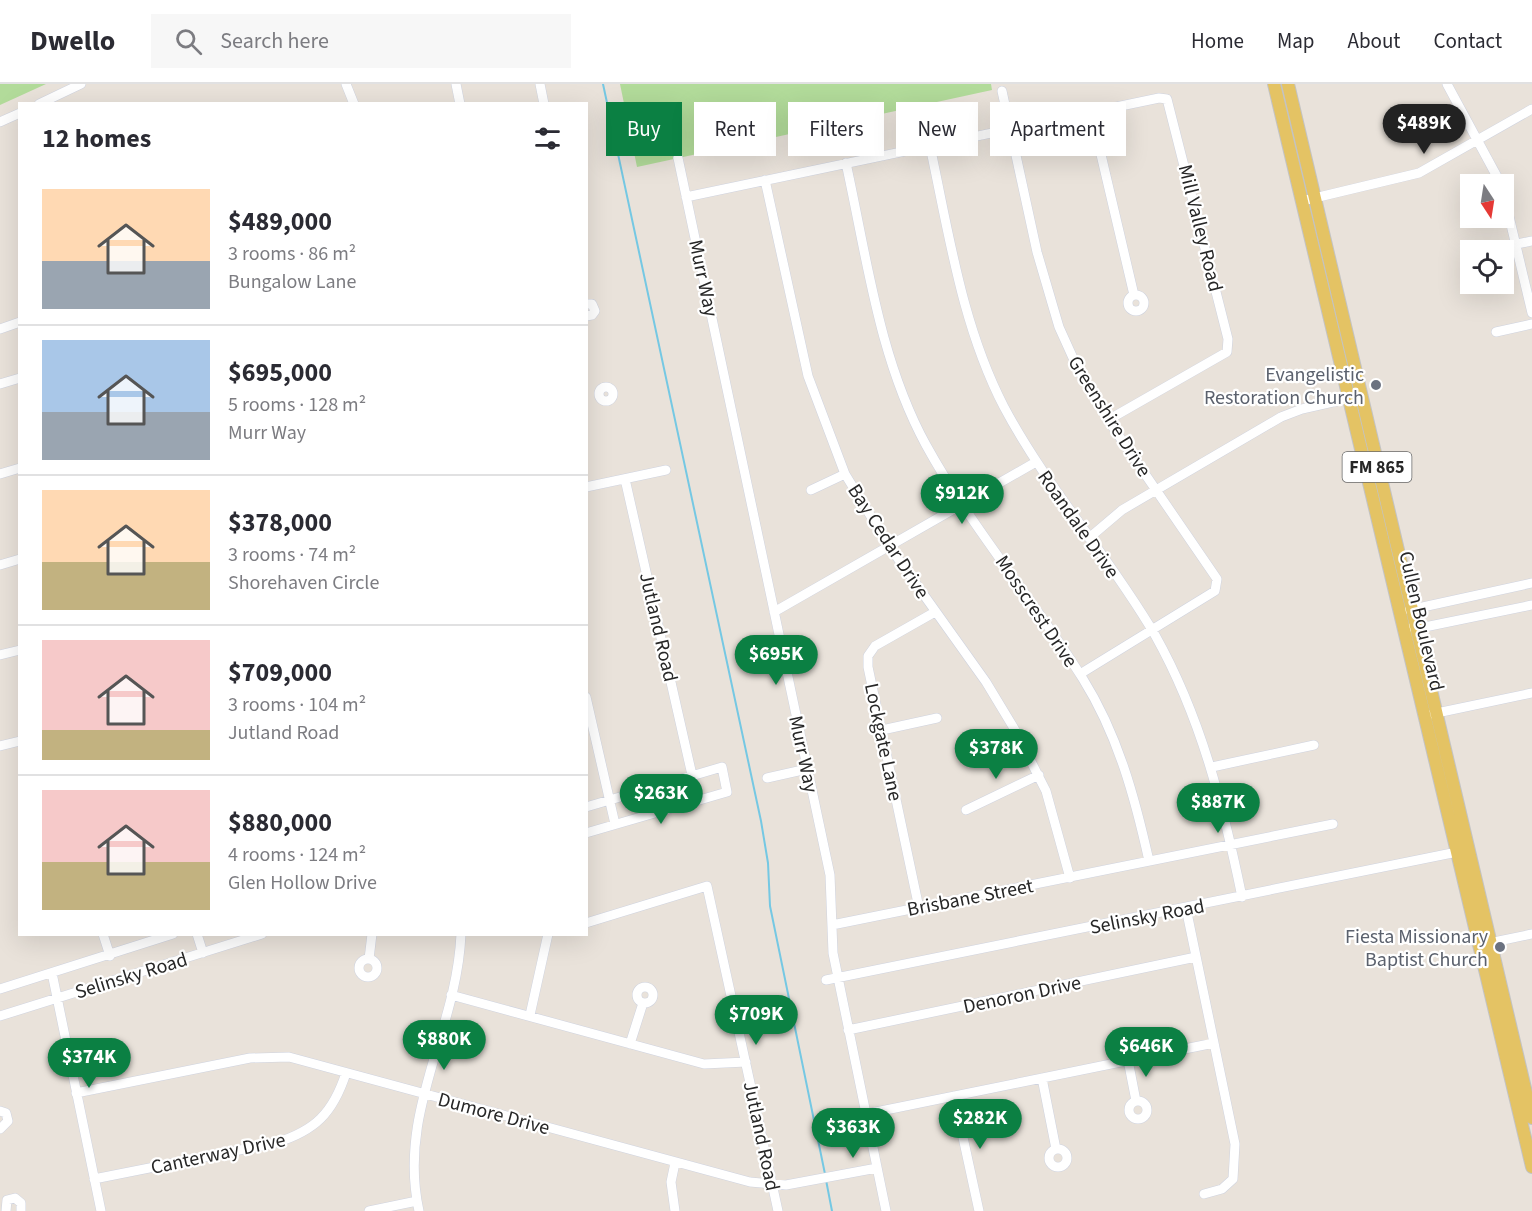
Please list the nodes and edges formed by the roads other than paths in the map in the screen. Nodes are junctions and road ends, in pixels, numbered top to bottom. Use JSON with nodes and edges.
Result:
{"nodes":[{"id":1,"x":81,"y":84,"type":"edge"},
{"id":2,"x":346,"y":84,"type":"edge"},
{"id":3,"x":456,"y":84,"type":"edge"},
{"id":4,"x":540,"y":84,"type":"edge"},
{"id":5,"x":1274,"y":84,"type":"edge"},
{"id":6,"x":1288,"y":84,"type":"edge"},
{"id":7,"x":1447,"y":84,"type":"edge"},
{"id":8,"x":1002,"y":91,"type":"dead end"},
{"id":9,"x":43,"y":102,"type":"edge"},
{"id":10,"x":353,"y":102,"type":"edge"},
{"id":11,"x":460,"y":102,"type":"edge"},
{"id":12,"x":544,"y":102,"type":"edge"},
{"id":13,"x":1005,"y":102,"type":"edge"},
{"id":14,"x":1126,"y":106,"type":"edge"},
{"id":15,"x":1532,"y":109,"type":"edge"},
{"id":16,"x":18,"y":113,"type":"edge"},
{"id":17,"x":0,"y":122,"type":"edge"},
{"id":18,"x":1478,"y":139,"type":"junction"},
{"id":19,"x":896,"y":153,"type":"edge"},
{"id":20,"x":932,"y":156,"type":"edge"},
{"id":21,"x":1017,"y":156,"type":"edge"},
{"id":22,"x":1101,"y":156,"type":"edge"},
{"id":23,"x":678,"y":158,"type":"dead end"},
{"id":24,"x":846,"y":163,"type":"junction"},
{"id":25,"x":1496,"y":174,"type":"edge"},
{"id":26,"x":765,"y":180,"type":"junction"},
{"id":27,"x":686,"y":197,"type":"junction"},
{"id":28,"x":1308,"y":200,"type":"junction"},
{"id":29,"x":1512,"y":228,"type":"edge"},
{"id":30,"x":1532,"y":241,"type":"edge"},
{"id":31,"x":1516,"y":244,"type":"junction"},
{"id":32,"x":1134,"y":295,"type":"dead end"},
{"id":33,"x":588,"y":304,"type":"edge"},
{"id":34,"x":1532,"y":313,"type":"edge"},
{"id":35,"x":588,"y":316,"type":"edge"},
{"id":36,"x":18,"y":323,"type":"edge"},
{"id":37,"x":1532,"y":324,"type":"edge"},
{"id":38,"x":0,"y":329,"type":"edge"},
{"id":39,"x":1496,"y":332,"type":"dead end"},
{"id":40,"x":18,"y":379,"type":"edge"},
{"id":41,"x":0,"y":384,"type":"edge"},
{"id":42,"x":598,"y":396,"type":"dead end"},
{"id":43,"x":1356,"y":397,"type":"junction"},
{"id":44,"x":588,"y":398,"type":"edge"},
{"id":45,"x":1108,"y":420,"type":"junction"},
{"id":46,"x":740,"y":452,"type":"junction"},
{"id":47,"x":729,"y":455,"type":"dead end"},
{"id":48,"x":1036,"y":462,"type":"junction"},
{"id":49,"x":18,"y":469,"type":"edge"},
{"id":50,"x":666,"y":470,"type":"dead end"},
{"id":51,"x":0,"y":474,"type":"edge"},
{"id":52,"x":845,"y":474,"type":"junction"},
{"id":53,"x":626,"y":479,"type":"junction"},
{"id":54,"x":588,"y":487,"type":"edge"},
{"id":55,"x":1155,"y":489,"type":"junction"},
{"id":56,"x":812,"y":490,"type":"dead end"},
{"id":57,"x":1378,"y":496,"type":"junction"},
{"id":58,"x":963,"y":503,"type":"junction"},
{"id":59,"x":1089,"y":538,"type":"junction"},
{"id":60,"x":890,"y":546,"type":"junction"},
{"id":61,"x":18,"y":560,"type":"edge"},
{"id":62,"x":0,"y":565,"type":"edge"},
{"id":63,"x":1532,"y":583,"type":"edge"},
{"id":64,"x":1532,"y":605,"type":"edge"},
{"id":65,"x":1410,"y":608,"type":"junction"},
{"id":66,"x":774,"y":612,"type":"junction"},
{"id":67,"x":935,"y":612,"type":"junction"},
{"id":68,"x":1401,"y":620,"type":"junction"},
{"id":69,"x":1415,"y":629,"type":"junction"},
{"id":70,"x":1152,"y":631,"type":"junction"},
{"id":71,"x":18,"y":651,"type":"edge"},
{"id":72,"x":0,"y":656,"type":"edge"},
{"id":73,"x":1080,"y":674,"type":"junction"},
{"id":74,"x":1532,"y":694,"type":"edge"},
{"id":75,"x":588,"y":706,"type":"edge"},
{"id":76,"x":1430,"y":714,"type":"junction"},
{"id":77,"x":937,"y":717,"type":"dead end"},
{"id":78,"x":882,"y":730,"type":"junction"},
{"id":79,"x":18,"y":742,"type":"edge"},
{"id":80,"x":1314,"y":745,"type":"dead end"},
{"id":81,"x":0,"y":746,"type":"edge"},
{"id":82,"x":1212,"y":767,"type":"junction"},
{"id":83,"x":807,"y":769,"type":"junction"},
{"id":84,"x":692,"y":775,"type":"junction"},
{"id":85,"x":1039,"y":775,"type":"junction"},
{"id":86,"x":768,"y":778,"type":"dead end"},
{"id":87,"x":609,"y":800,"type":"junction"},
{"id":88,"x":588,"y":806,"type":"edge"},
{"id":89,"x":966,"y":810,"type":"dead end"},
{"id":90,"x":615,"y":824,"type":"junction"},
{"id":91,"x":1333,"y":824,"type":"dead end"},
{"id":92,"x":588,"y":832,"type":"edge"},
{"id":93,"x":1231,"y":845,"type":"junction"},
{"id":94,"x":1463,"y":851,"type":"junction"},
{"id":95,"x":1149,"y":861,"type":"junction"},
{"id":96,"x":1070,"y":878,"type":"junction"},
{"id":97,"x":1242,"y":897,"type":"junction"},
{"id":98,"x":919,"y":908,"type":"junction"},
{"id":99,"x":1186,"y":908,"type":"junction"},
{"id":100,"x":588,"y":921,"type":"edge"},
{"id":101,"x":832,"y":925,"type":"junction"},
{"id":102,"x":1532,"y":934,"type":"edge"},
{"id":103,"x":104,"y":936,"type":"edge"},
{"id":104,"x":167,"y":936,"type":"edge"},
{"id":105,"x":198,"y":936,"type":"edge"},
{"id":106,"x":256,"y":936,"type":"edge"},
{"id":107,"x":372,"y":936,"type":"edge"},
{"id":108,"x":460,"y":936,"type":"edge"},
{"id":109,"x":548,"y":936,"type":"edge"},
{"id":110,"x":1485,"y":944,"type":"junction"},
{"id":111,"x":203,"y":953,"type":"junction"},
{"id":112,"x":110,"y":956,"type":"junction"},
{"id":113,"x":1196,"y":957,"type":"junction"},
{"id":114,"x":369,"y":959,"type":"dead end"},
{"id":115,"x":52,"y":973,"type":"junction"},
{"id":116,"x":838,"y":978,"type":"junction"},
{"id":117,"x":826,"y":980,"type":"dead end"},
{"id":118,"x":0,"y":989,"type":"edge"},
{"id":119,"x":451,"y":995,"type":"junction"},
{"id":120,"x":58,"y":998,"type":"junction"},
{"id":121,"x":643,"y":1003,"type":"dead end"},
{"id":122,"x":0,"y":1016,"type":"edge"},
{"id":123,"x":530,"y":1016,"type":"junction"},
{"id":124,"x":848,"y":1030,"type":"junction"},
{"id":125,"x":1214,"y":1042,"type":"junction"},
{"id":126,"x":630,"y":1044,"type":"junction"},
{"id":127,"x":1128,"y":1060,"type":"junction"},
{"id":128,"x":746,"y":1062,"type":"junction"},
{"id":129,"x":346,"y":1073,"type":"junction"},
{"id":130,"x":1041,"y":1078,"type":"junction"},
{"id":131,"x":76,"y":1093,"type":"junction"},
{"id":132,"x":424,"y":1094,"type":"junction"},
{"id":133,"x":954,"y":1096,"type":"junction"},
{"id":134,"x":1136,"y":1101,"type":"dead end"},
{"id":135,"x":1523,"y":1104,"type":"junction"},
{"id":136,"x":0,"y":1111,"type":"edge"},
{"id":137,"x":866,"y":1114,"type":"junction"},
{"id":138,"x":1532,"y":1118,"type":"edge"},
{"id":139,"x":0,"y":1129,"type":"edge"},
{"id":140,"x":1056,"y":1149,"type":"dead end"},
{"id":141,"x":675,"y":1163,"type":"junction"},
{"id":142,"x":1532,"y":1167,"type":"edge"},
{"id":143,"x":877,"y":1168,"type":"junction"},
{"id":144,"x":94,"y":1179,"type":"junction"},
{"id":145,"x":772,"y":1185,"type":"junction"},
{"id":146,"x":1204,"y":1194,"type":"dead end"},
{"id":147,"x":418,"y":1206,"type":"edge"},
{"id":148,"x":4,"y":1210,"type":"edge"},
{"id":149,"x":21,"y":1211,"type":"edge"},
{"id":150,"x":101,"y":1211,"type":"edge"},
{"id":151,"x":369,"y":1211,"type":"edge"},
{"id":152,"x":675,"y":1211,"type":"edge"},
{"id":153,"x":778,"y":1211,"type":"edge"},
{"id":154,"x":886,"y":1211,"type":"edge"},
{"id":155,"x":978,"y":1211,"type":"edge"},
{"id":156,"x":983,"y":1211,"type":"edge"}],
"edges":[{"from":1,"to":9,"type":"street"},
{"from":2,"to":10,"type":"street"},
{"from":3,"to":11,"type":"street"},
{"from":4,"to":12,"type":"street"},
{"from":5,"to":28,"type":"main road","name":"Cullen Boulevard","number":"FM 865"},
{"from":6,"to":28,"type":"main road","name":"Cullen Boulevard","number":"FM 865"},
{"from":7,"to":18,"type":"street"},
{"from":8,"to":13,"type":"street","name":"Greenshire Drive"},
{"from":14,"to":45,"type":"street","name":"Mill Valley Road"},
{"from":15,"to":18,"type":"street"},
{"from":16,"to":17,"type":"street"},
{"from":18,"to":25,"type":"street"},
{"from":18,"to":28,"type":"street"},
{"from":19,"to":24,"type":"street"},
{"from":20,"to":48,"type":"street","name":"Roandale Drive"},
{"from":21,"to":45,"type":"street","name":"Greenshire Drive"},
{"from":22,"to":32,"type":"street"},
{"from":23,"to":27,"type":"street","name":"Murr Way"},
{"from":24,"to":26,"type":"street"},
{"from":24,"to":58,"type":"street","name":"Mosscrest Drive"},
{"from":26,"to":27,"type":"street"},
{"from":26,"to":52,"type":"street","name":"Bay Cedar Drive"},
{"from":27,"to":46,"type":"street","name":"Murr Way"},
{"from":28,"to":43,"type":"main road","name":"Cullen Boulevard","number":"FM 865"},
{"from":29,"to":31,"type":"street"},
{"from":30,"to":31,"type":"street"},
{"from":31,"to":34,"type":"street"},
{"from":33,"to":35,"type":"street"},
{"from":36,"to":38,"type":"street"},
{"from":37,"to":39,"type":"street"},
{"from":40,"to":41,"type":"street"},
{"from":42,"to":44,"type":"street"},
{"from":43,"to":55,"type":"street"},
{"from":43,"to":57,"type":"main road","name":"Cullen Boulevard","number":"FM 865"},
{"from":45,"to":55,"type":"street","name":"Greenshire Drive"},
{"from":46,"to":47,"type":"street"},
{"from":46,"to":66,"type":"street","name":"Murr Way"},
{"from":48,"to":58,"type":"street"},
{"from":48,"to":59,"type":"street","name":"Roandale Drive"},
{"from":49,"to":51,"type":"street"},
{"from":50,"to":53,"type":"street"},
{"from":52,"to":56,"type":"street"},
{"from":52,"to":60,"type":"street","name":"Bay Cedar Drive"},
{"from":53,"to":54,"type":"street"},
{"from":53,"to":84,"type":"street","name":"Jutland Road"},
{"from":55,"to":59,"type":"street"},
{"from":55,"to":70,"type":"street","name":"Greenshire Drive"},
{"from":57,"to":65,"type":"main road","name":"Cullen Boulevard","number":"FM 865"},
{"from":57,"to":68,"type":"main road","name":"Cullen Boulevard","number":"FM 865"},
{"from":58,"to":60,"type":"street"},
{"from":58,"to":73,"type":"street","name":"Mosscrest Drive"},
{"from":59,"to":70,"type":"street","name":"Roandale Drive"},
{"from":60,"to":66,"type":"street"},
{"from":60,"to":67,"type":"street","name":"Bay Cedar Drive"},
{"from":61,"to":62,"type":"street"},
{"from":63,"to":65,"type":"street"},
{"from":64,"to":69,"type":"street"},
{"from":65,"to":68,"type":"street"},
{"from":65,"to":69,"type":"main road","name":"Cullen Boulevard","number":"FM 865"},
{"from":66,"to":83,"type":"street","name":"Murr Way"},
{"from":67,"to":78,"type":"street","name":"Lockgate Lane"},
{"from":67,"to":85,"type":"street","name":"Bay Cedar Drive"},
{"from":68,"to":69,"type":"street"},
{"from":68,"to":76,"type":"main road","name":"Cullen Boulevard","number":"FM 865"},
{"from":69,"to":76,"type":"main road","name":"Cullen Boulevard","number":"FM 865"},
{"from":70,"to":73,"type":"street"},
{"from":70,"to":82,"type":"street","name":"Roandale Drive"},
{"from":71,"to":72,"type":"street"},
{"from":73,"to":95,"type":"street","name":"Mosscrest Drive"},
{"from":74,"to":76,"type":"street"},
{"from":75,"to":87,"type":"street"},
{"from":76,"to":94,"type":"main road","name":"Cullen Boulevard","number":"FM 865"},
{"from":77,"to":78,"type":"street"},
{"from":78,"to":98,"type":"street","name":"Lockgate Lane"},
{"from":79,"to":81,"type":"street"},
{"from":80,"to":82,"type":"street"},
{"from":82,"to":93,"type":"street","name":"Roandale Drive"},
{"from":83,"to":86,"type":"street"},
{"from":83,"to":101,"type":"street","name":"Murr Way"},
{"from":84,"to":87,"type":"street"},
{"from":84,"to":90,"type":"street"},
{"from":85,"to":89,"type":"street"},
{"from":85,"to":96,"type":"street","name":"Bay Cedar Drive"},
{"from":87,"to":88,"type":"street"},
{"from":87,"to":90,"type":"street"},
{"from":90,"to":92,"type":"street"},
{"from":91,"to":93,"type":"street","name":"Brisbane Street"},
{"from":93,"to":95,"type":"street","name":"Brisbane Street"},
{"from":93,"to":97,"type":"street","name":"Roandale Drive"},
{"from":94,"to":97,"type":"street","name":"Selinsky Road"},
{"from":94,"to":110,"type":"main road","name":"Cullen Boulevard","number":"FM 865"},
{"from":95,"to":96,"type":"street","name":"Brisbane Street"},
{"from":96,"to":98,"type":"street","name":"Brisbane Street"},
{"from":97,"to":99,"type":"street","name":"Selinsky Road"},
{"from":98,"to":101,"type":"street","name":"Brisbane Street"},
{"from":99,"to":113,"type":"street"},
{"from":99,"to":116,"type":"street","name":"Selinsky Road"},
{"from":100,"to":128,"type":"street","name":"Jutland Road"},
{"from":101,"to":116,"type":"street","name":"Murr Way"},
{"from":102,"to":110,"type":"street"},
{"from":103,"to":112,"type":"street"},
{"from":104,"to":112,"type":"street","name":"Selinsky Road"},
{"from":105,"to":111,"type":"street"},
{"from":106,"to":111,"type":"street","name":"Selinsky Road"},
{"from":107,"to":114,"type":"street"},
{"from":108,"to":119,"type":"street"},
{"from":109,"to":123,"type":"street"},
{"from":110,"to":135,"type":"main road","name":"Cullen Boulevard","number":"FM 865"},
{"from":111,"to":120,"type":"street","name":"Selinsky Road"},
{"from":112,"to":115,"type":"street","name":"Selinsky Road"},
{"from":113,"to":124,"type":"street","name":"Denoron Drive"},
{"from":113,"to":125,"type":"street"},
{"from":115,"to":118,"type":"street","name":"Selinsky Road"},
{"from":115,"to":120,"type":"street"},
{"from":116,"to":117,"type":"street","name":"Selinsky Road"},
{"from":116,"to":124,"type":"street","name":"Murr Way"},
{"from":119,"to":123,"type":"street"},
{"from":119,"to":132,"type":"street"},
{"from":120,"to":122,"type":"street","name":"Selinsky Road"},
{"from":120,"to":131,"type":"street"},
{"from":121,"to":126,"type":"street"},
{"from":123,"to":126,"type":"street"},
{"from":124,"to":137,"type":"street","name":"Murr Way"},
{"from":125,"to":127,"type":"street"},
{"from":125,"to":146,"type":"street"},
{"from":126,"to":128,"type":"street"},
{"from":127,"to":130,"type":"street"},
{"from":127,"to":134,"type":"street"},
{"from":128,"to":145,"type":"street","name":"Jutland Road"},
{"from":129,"to":131,"type":"street","name":"Dumore Drive"},
{"from":129,"to":132,"type":"street","name":"Dumore Drive"},
{"from":129,"to":144,"type":"street","name":"Canterway Drive"},
{"from":130,"to":133,"type":"street"},
{"from":130,"to":140,"type":"street"},
{"from":131,"to":144,"type":"street"},
{"from":132,"to":141,"type":"street","name":"Dumore Drive"},
{"from":132,"to":147,"type":"street"},
{"from":133,"to":137,"type":"street"},
{"from":133,"to":155,"type":"street"},
{"from":135,"to":138,"type":"main road","name":"Cullen Boulevard","number":"FM 865"},
{"from":135,"to":142,"type":"main road","name":"Cullen Boulevard","number":"FM 865"},
{"from":136,"to":139,"type":"street"},
{"from":137,"to":143,"type":"street","name":"Murr Way"},
{"from":141,"to":145,"type":"street","name":"Dumore Drive"},
{"from":141,"to":152,"type":"street"},
{"from":143,"to":145,"type":"street","name":"Dumore Drive"},
{"from":143,"to":154,"type":"street","name":"Murr Way"},
{"from":144,"to":150,"type":"street"},
{"from":145,"to":153,"type":"street","name":"Jutland Road"},
{"from":147,"to":151,"type":"street"},
{"from":148,"to":149,"type":"street"},
{"from":155,"to":156,"type":"street"}]}
